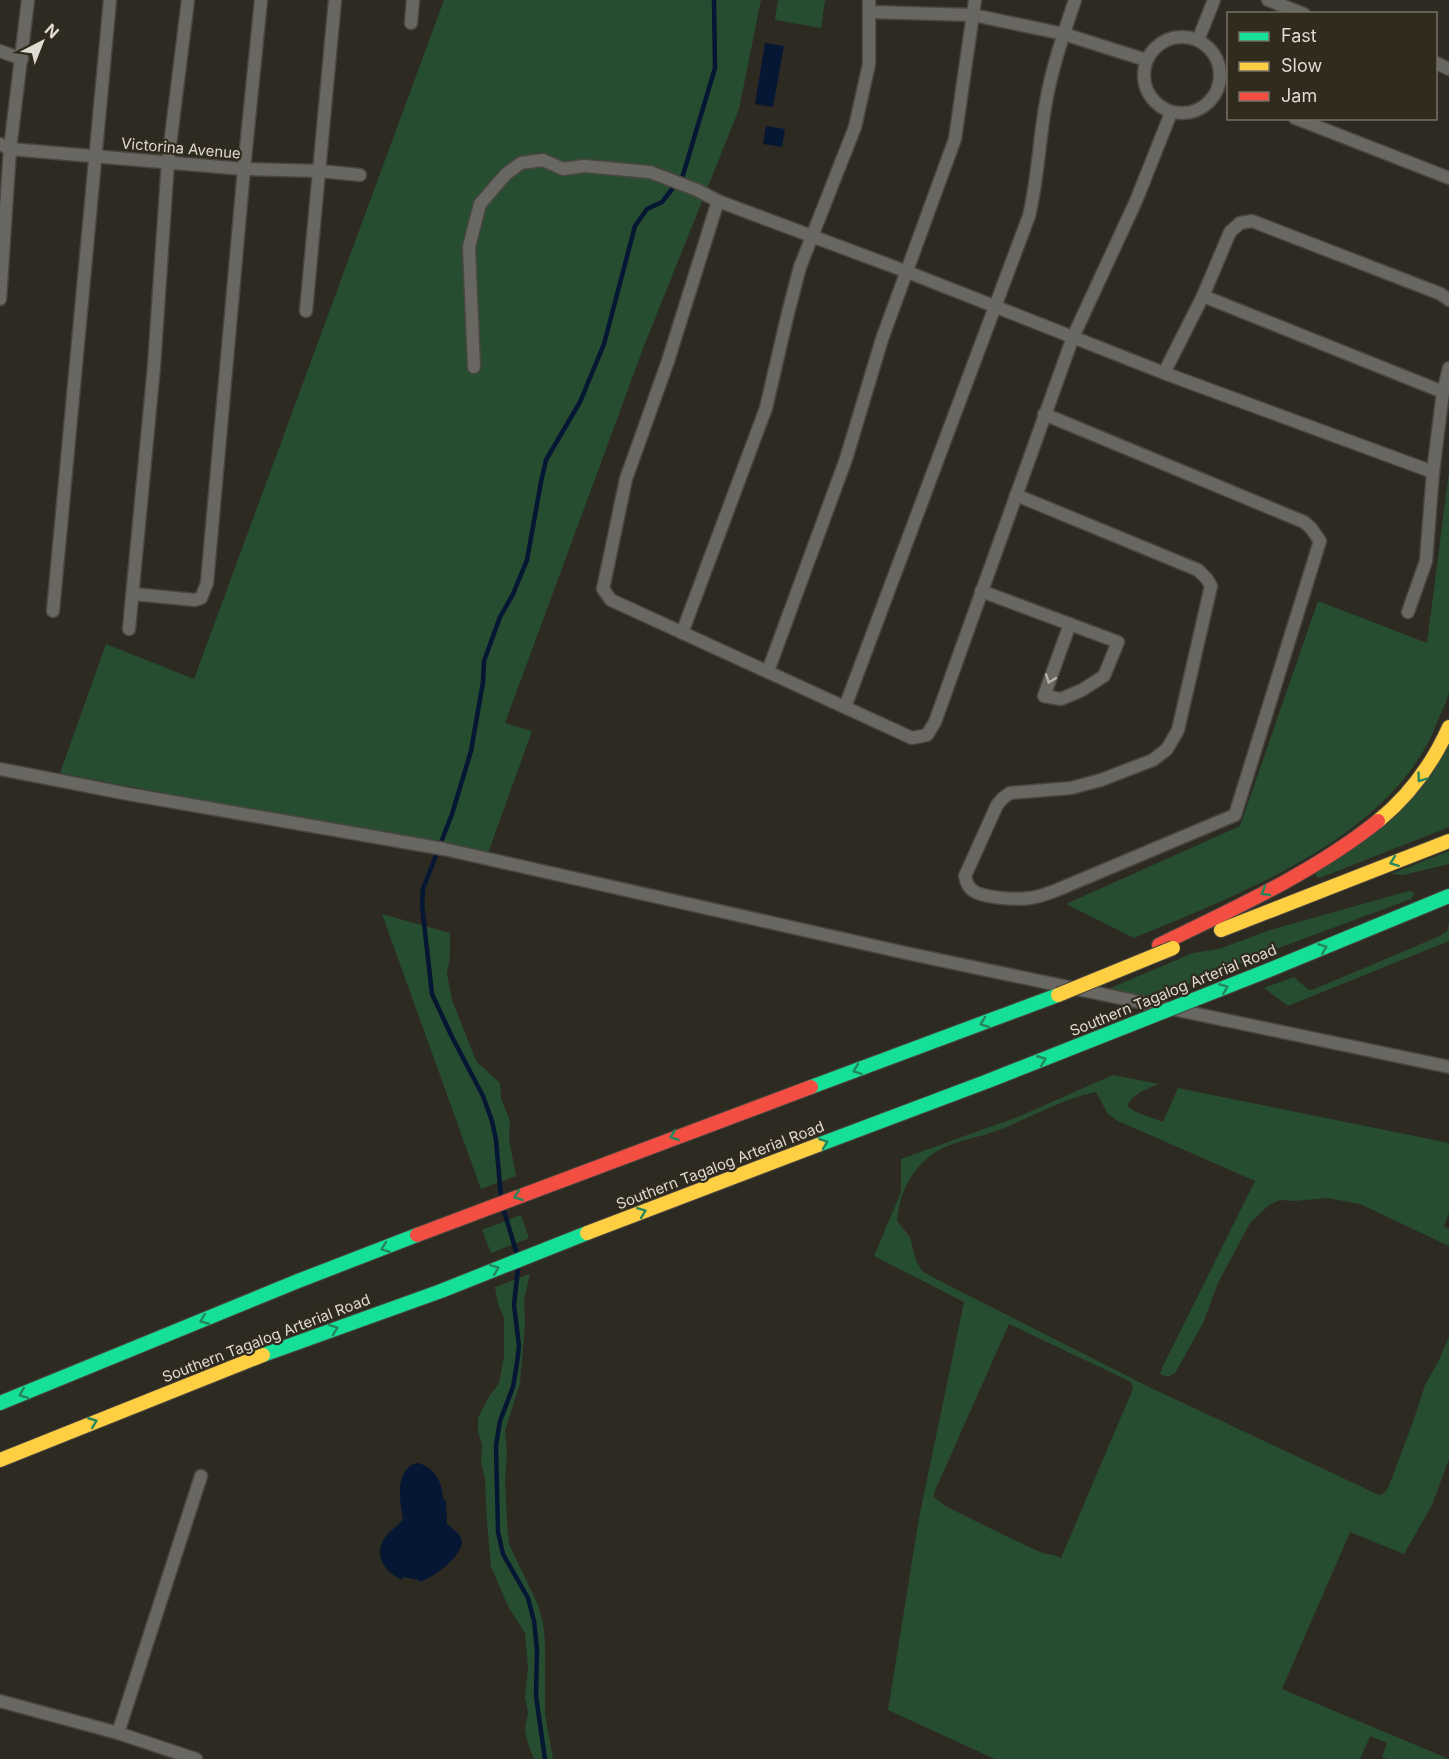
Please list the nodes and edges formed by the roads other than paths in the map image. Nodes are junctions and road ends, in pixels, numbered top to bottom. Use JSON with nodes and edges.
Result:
{"nodes":[{"id":1,"x":28,"y":0,"type":"edge"},
{"id":2,"x":111,"y":0,"type":"edge"},
{"id":3,"x":188,"y":0,"type":"edge"},
{"id":4,"x":261,"y":0,"type":"edge"},
{"id":5,"x":335,"y":0,"type":"edge"},
{"id":6,"x":413,"y":0,"type":"edge"},
{"id":7,"x":975,"y":0,"type":"edge"},
{"id":8,"x":1075,"y":0,"type":"edge"},
{"id":9,"x":1214,"y":0,"type":"edge"},
{"id":10,"x":1268,"y":0,"type":"edge"},
{"id":11,"x":870,"y":6,"type":"edge"},
{"id":12,"x":1299,"y":12,"type":"edge"},
{"id":13,"x":973,"y":15,"type":"junction"},
{"id":14,"x":411,"y":23,"type":"dead end"},
{"id":15,"x":1064,"y":34,"type":"junction"},
{"id":16,"x":1198,"y":40,"type":"junction"},
{"id":17,"x":0,"y":51,"type":"edge"},
{"id":18,"x":22,"y":59,"type":"junction"},
{"id":19,"x":1146,"y":60,"type":"junction"},
{"id":20,"x":1223,"y":90,"type":"edge"},
{"id":21,"x":1171,"y":112,"type":"junction"},
{"id":22,"x":1300,"y":120,"type":"edge"},
{"id":23,"x":5,"y":147,"type":"edge"},
{"id":24,"x":97,"y":156,"type":"junction"},
{"id":25,"x":168,"y":161,"type":"junction"},
{"id":26,"x":244,"y":170,"type":"junction"},
{"id":27,"x":320,"y":171,"type":"junction"},
{"id":28,"x":360,"y":175,"type":"dead end"},
{"id":29,"x":1449,"y":178,"type":"edge"},
{"id":30,"x":718,"y":201,"type":"junction"},
{"id":31,"x":3,"y":223,"type":"edge"},
{"id":32,"x":812,"y":236,"type":"junction"},
{"id":33,"x":905,"y":271,"type":"junction"},
{"id":34,"x":1203,"y":296,"type":"junction"},
{"id":35,"x":0,"y":299,"type":"edge"},
{"id":36,"x":1449,"y":300,"type":"edge"},
{"id":37,"x":996,"y":307,"type":"junction"},
{"id":38,"x":306,"y":311,"type":"dead end"},
{"id":39,"x":1073,"y":336,"type":"junction"},
{"id":40,"x":474,"y":367,"type":"dead end"},
{"id":41,"x":1449,"y":368,"type":"edge"},
{"id":42,"x":1164,"y":373,"type":"junction"},
{"id":43,"x":1443,"y":392,"type":"junction"},
{"id":44,"x":1044,"y":414,"type":"junction"},
{"id":45,"x":1433,"y":472,"type":"junction"},
{"id":46,"x":1016,"y":495,"type":"junction"},
{"id":47,"x":981,"y":591,"type":"junction"},
{"id":48,"x":133,"y":594,"type":"junction"},
{"id":49,"x":53,"y":611,"type":"dead end"},
{"id":50,"x":1408,"y":612,"type":"dead end"},
{"id":51,"x":1070,"y":624,"type":"junction"},
{"id":52,"x":129,"y":629,"type":"dead end"},
{"id":53,"x":682,"y":633,"type":"junction"},
{"id":54,"x":768,"y":671,"type":"junction"},
{"id":55,"x":846,"y":707,"type":"junction"},
{"id":56,"x":1449,"y":727,"type":"edge"},
{"id":57,"x":0,"y":769,"type":"edge"},
{"id":58,"x":1449,"y":841,"type":"edge"},
{"id":59,"x":1449,"y":896,"type":"edge"},
{"id":60,"x":1059,"y":995,"type":"junction"},
{"id":61,"x":1449,"y":1067,"type":"edge"},
{"id":62,"x":0,"y":1403,"type":"edge"},
{"id":63,"x":0,"y":1460,"type":"edge"},
{"id":64,"x":201,"y":1476,"type":"dead end"},
{"id":65,"x":0,"y":1701,"type":"edge"},
{"id":66,"x":118,"y":1733,"type":"junction"},
{"id":67,"x":196,"y":1759,"type":"edge"}],
"edges":[{"from":1,"to":18,"type":"street"},
{"from":2,"to":24,"type":"street"},
{"from":3,"to":25,"type":"street"},
{"from":4,"to":26,"type":"street"},
{"from":5,"to":27,"type":"street"},
{"from":6,"to":14,"type":"street"},
{"from":7,"to":13,"type":"street"},
{"from":8,"to":15,"type":"street"},
{"from":9,"to":16,"type":"street"},
{"from":10,"to":12,"type":"street"},
{"from":11,"to":13,"type":"street"},
{"from":11,"to":32,"type":"street"},
{"from":13,"to":15,"type":"street"},
{"from":13,"to":33,"type":"street"},
{"from":15,"to":19,"type":"street"},
{"from":15,"to":37,"type":"street"},
{"from":16,"to":19,"type":"street"},
{"from":16,"to":20,"type":"street"},
{"from":17,"to":18,"type":"street"},
{"from":18,"to":23,"type":"street"},
{"from":19,"to":21,"type":"street"},
{"from":20,"to":21,"type":"street"},
{"from":21,"to":39,"type":"street"},
{"from":22,"to":29,"type":"street"},
{"from":23,"to":24,"type":"street","name":"Victorina Avenue"},
{"from":23,"to":31,"type":"street"},
{"from":24,"to":25,"type":"street","name":"Victorina Avenue"},
{"from":24,"to":49,"type":"street"},
{"from":25,"to":26,"type":"street","name":"Victorina Avenue"},
{"from":25,"to":48,"type":"street"},
{"from":26,"to":27,"type":"street","name":"Victorina Avenue"},
{"from":26,"to":48,"type":"street"},
{"from":27,"to":28,"type":"street","name":"Victorina Avenue"},
{"from":27,"to":38,"type":"street"},
{"from":30,"to":32,"type":"street"},
{"from":30,"to":40,"type":"street"},
{"from":30,"to":53,"type":"street"},
{"from":31,"to":35,"type":"street"},
{"from":32,"to":33,"type":"street"},
{"from":32,"to":53,"type":"street"},
{"from":33,"to":37,"type":"street"},
{"from":33,"to":54,"type":"street"},
{"from":34,"to":36,"type":"street"},
{"from":34,"to":42,"type":"street"},
{"from":34,"to":43,"type":"street"},
{"from":37,"to":39,"type":"street"},
{"from":37,"to":55,"type":"street"},
{"from":39,"to":42,"type":"street"},
{"from":39,"to":44,"type":"street"},
{"from":41,"to":43,"type":"street"},
{"from":42,"to":45,"type":"street"},
{"from":43,"to":45,"type":"street"},
{"from":44,"to":46,"type":"street"},
{"from":44,"to":46,"type":"street"},
{"from":45,"to":50,"type":"street"},
{"from":46,"to":47,"type":"street"},
{"from":47,"to":51,"type":"street"},
{"from":47,"to":55,"type":"street"},
{"from":48,"to":52,"type":"street"},
{"from":51,"to":51,"type":"street","one_way":true},
{"from":53,"to":54,"type":"street"},
{"from":54,"to":55,"type":"street"},
{"from":56,"to":60,"type":"highway","one_way":true,"bridge":true},
{"from":57,"to":61,"type":"street"},
{"from":58,"to":60,"type":"highway","one_way":true,"bridge":true},
{"from":63,"to":59,"type":"highway","name":"Southern Tagalog Arterial Road","one_way":true,"bridge":true},
{"from":60,"to":62,"type":"highway","one_way":true},
{"from":64,"to":66,"type":"street"},
{"from":65,"to":66,"type":"street"},
{"from":66,"to":67,"type":"street"}]}
